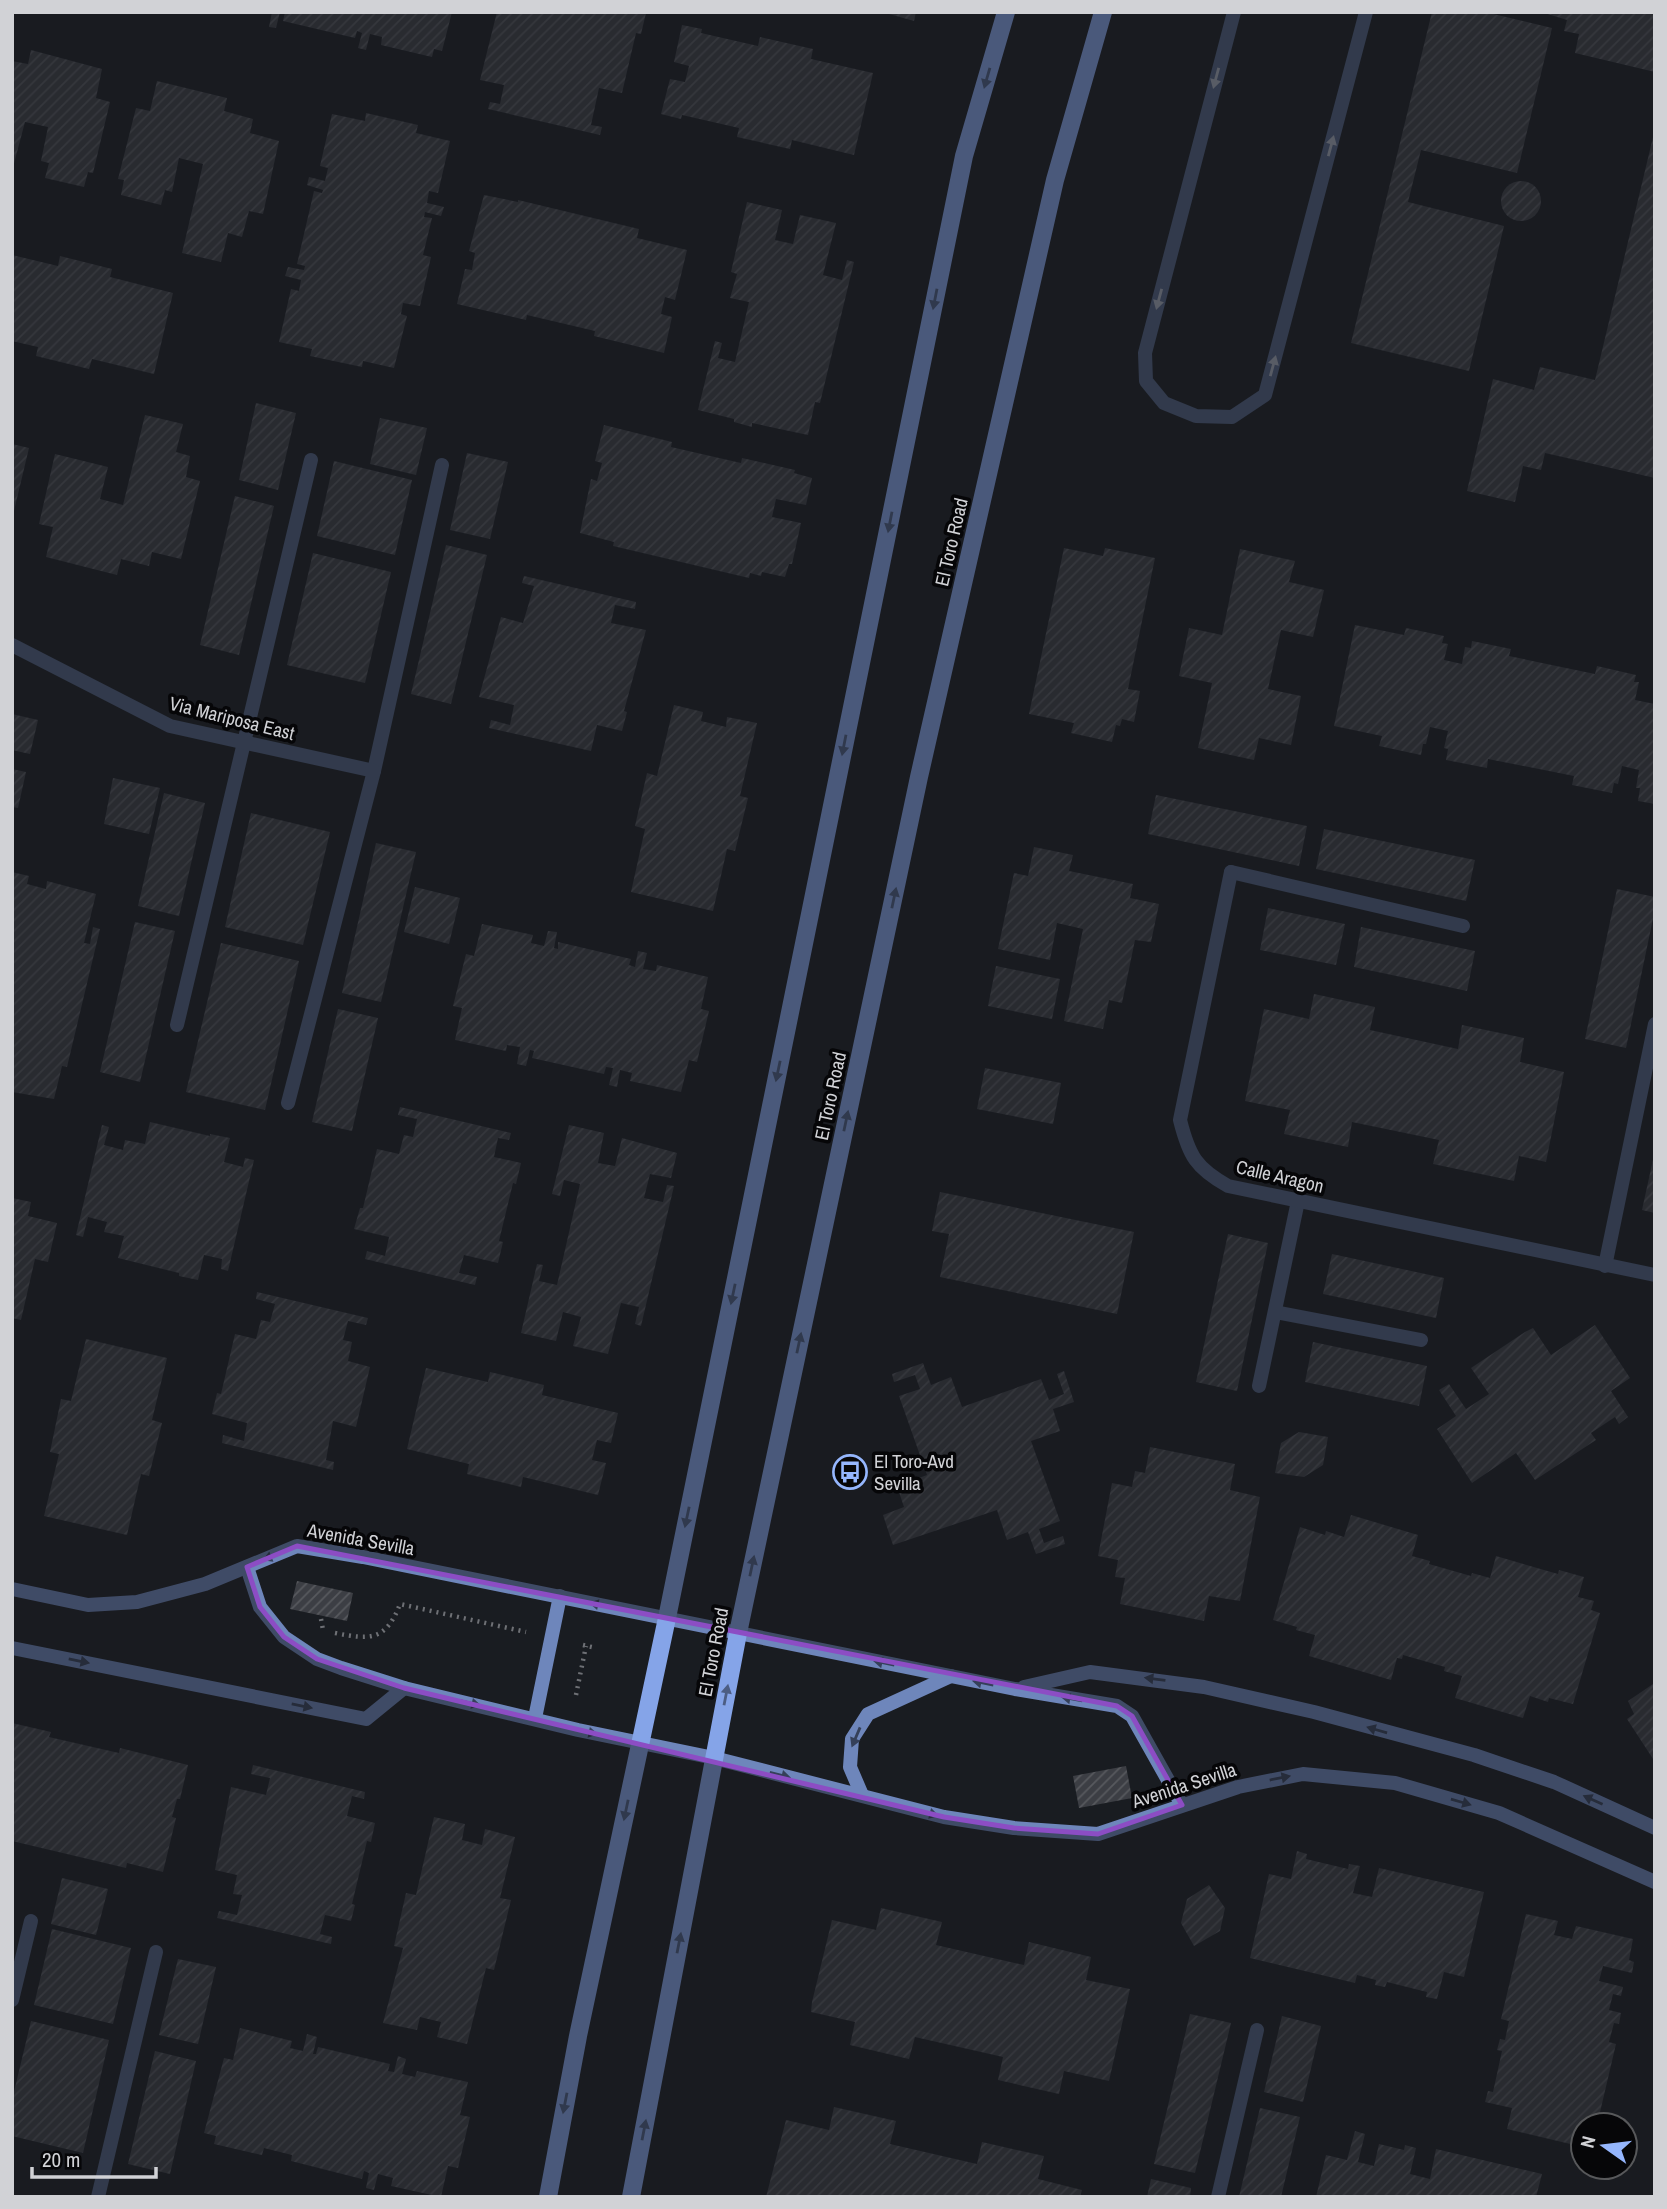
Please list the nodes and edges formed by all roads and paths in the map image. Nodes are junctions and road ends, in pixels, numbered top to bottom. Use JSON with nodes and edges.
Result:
{"nodes":[{"id":1,"x":1006,"y":12,"type":"edge"},
{"id":2,"x":1103,"y":12,"type":"edge"},
{"id":3,"x":1234,"y":12,"type":"edge"},
{"id":4,"x":1366,"y":12,"type":"edge"},
{"id":5,"x":311,"y":460,"type":"dead end"},
{"id":6,"x":442,"y":465,"type":"dead end"},
{"id":7,"x":12,"y":645,"type":"edge"},
{"id":8,"x":244,"y":741,"type":"junction"},
{"id":9,"x":374,"y":771,"type":"junction"},
{"id":10,"x":1463,"y":926,"type":"dead end"},
{"id":11,"x":1655,"y":1024,"type":"edge"},
{"id":12,"x":177,"y":1025,"type":"dead end"},
{"id":13,"x":288,"y":1102,"type":"dead end"},
{"id":14,"x":1298,"y":1201,"type":"junction"},
{"id":15,"x":1605,"y":1266,"type":"junction"},
{"id":16,"x":1655,"y":1275,"type":"edge"},
{"id":17,"x":1275,"y":1312,"type":"junction"},
{"id":18,"x":1421,"y":1340,"type":"dead end"},
{"id":19,"x":1259,"y":1386,"type":"dead end"},
{"id":20,"x":247,"y":1567,"type":"junction"},
{"id":21,"x":12,"y":1589,"type":"edge"},
{"id":22,"x":560,"y":1597,"type":"junction"},
{"id":23,"x":667,"y":1618,"type":"junction"},
{"id":24,"x":321,"y":1619,"type":"dead end"},
{"id":25,"x":738,"y":1633,"type":"junction"},
{"id":26,"x":533,"y":1634,"type":"dead end"},
{"id":27,"x":12,"y":1648,"type":"edge"},
{"id":28,"x":596,"y":1648,"type":"dead end"},
{"id":29,"x":951,"y":1676,"type":"junction"},
{"id":30,"x":404,"y":1688,"type":"junction"},
{"id":31,"x":1015,"y":1689,"type":"junction"},
{"id":32,"x":576,"y":1695,"type":"dead end"},
{"id":33,"x":535,"y":1718,"type":"junction"},
{"id":34,"x":640,"y":1743,"type":"junction"},
{"id":35,"x":714,"y":1758,"type":"junction"},
{"id":36,"x":862,"y":1795,"type":"junction"},
{"id":37,"x":1182,"y":1805,"type":"junction"},
{"id":38,"x":1655,"y":1828,"type":"edge"},
{"id":39,"x":1655,"y":1882,"type":"edge"},
{"id":40,"x":31,"y":1921,"type":"dead end"},
{"id":41,"x":156,"y":1952,"type":"dead end"},
{"id":42,"x":12,"y":2000,"type":"edge"},
{"id":43,"x":1257,"y":2030,"type":"dead end"},
{"id":44,"x":98,"y":2197,"type":"edge"},
{"id":45,"x":548,"y":2197,"type":"edge"},
{"id":46,"x":631,"y":2197,"type":"edge"},
{"id":47,"x":1218,"y":2197,"type":"edge"}],
"edges":[{"from":1,"to":23,"type":"main road","one_way":true},
{"from":25,"to":2,"type":"main road","name":"El Toro Road","one_way":true},
{"from":3,"to":4,"type":"street","one_way":true},
{"from":5,"to":8,"type":"street"},
{"from":6,"to":9,"type":"street"},
{"from":7,"to":8,"type":"street","name":"Via Mariposa East"},
{"from":8,"to":9,"type":"street","name":"Via Mariposa East"},
{"from":8,"to":12,"type":"street"},
{"from":9,"to":13,"type":"street"},
{"from":10,"to":14,"type":"street","name":"Calle Aragon"},
{"from":11,"to":15,"type":"street"},
{"from":14,"to":15,"type":"street","name":"Calle Aragon"},
{"from":14,"to":17,"type":"street"},
{"from":15,"to":16,"type":"street","name":"Calle Aragon"},
{"from":17,"to":18,"type":"street"},
{"from":17,"to":19,"type":"street"},
{"from":20,"to":21,"type":"street","name":"Avenida Sevilla"},
{"from":22,"to":20,"type":"street","name":"Avenida Sevilla","one_way":true},
{"from":20,"to":30,"type":"street"},
{"from":23,"to":22,"type":"street","name":"Avenida Sevilla","one_way":true},
{"from":22,"to":33,"type":"street"},
{"from":23,"to":25,"type":"street","name":"Avenida Sevilla"},
{"from":23,"to":34,"type":"main road"},
{"from":24,"to":26,"type":"path"},
{"from":29,"to":25,"type":"street","one_way":true},
{"from":35,"to":25,"type":"main road","name":"El Toro Road","one_way":true},
{"from":27,"to":30,"type":"street","one_way":true},
{"from":28,"to":32,"type":"path"},
{"from":31,"to":29,"type":"street","one_way":true},
{"from":29,"to":36,"type":"street","one_way":true},
{"from":30,"to":33,"type":"street","one_way":true},
{"from":37,"to":31,"type":"street","one_way":true},
{"from":38,"to":31,"type":"street","one_way":true},
{"from":33,"to":34,"type":"street","one_way":true},
{"from":34,"to":35,"type":"street","name":"Avenida Sevilla"},
{"from":34,"to":45,"type":"main road","one_way":true},
{"from":35,"to":36,"type":"street","name":"Avenida Sevilla","one_way":true},
{"from":46,"to":35,"type":"main road","name":"El Toro Road","one_way":true},
{"from":36,"to":37,"type":"street","name":"Avenida Sevilla","one_way":true},
{"from":37,"to":39,"type":"street","name":"Avenida Sevilla","one_way":true},
{"from":40,"to":42,"type":"street"},
{"from":41,"to":44,"type":"street"},
{"from":43,"to":47,"type":"street"}]}
